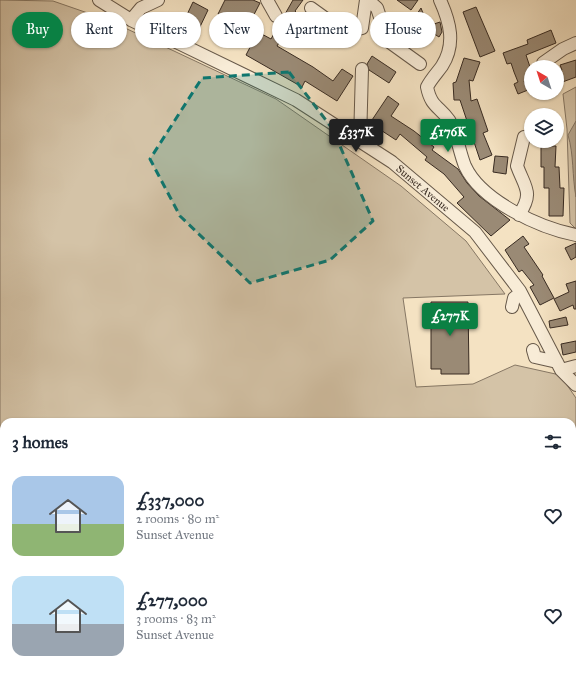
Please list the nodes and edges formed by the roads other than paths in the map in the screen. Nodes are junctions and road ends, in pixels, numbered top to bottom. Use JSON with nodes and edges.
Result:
{"nodes":[{"id":1,"x":99,"y":0,"type":"edge"},
{"id":2,"x":158,"y":0,"type":"edge"},
{"id":3,"x":267,"y":0,"type":"edge"},
{"id":4,"x":367,"y":0,"type":"edge"},
{"id":5,"x":440,"y":0,"type":"edge"},
{"id":6,"x":311,"y":8,"type":"dead end"},
{"id":7,"x":274,"y":12,"type":"edge"},
{"id":8,"x":131,"y":20,"type":"junction"},
{"id":9,"x":576,"y":43,"type":"edge"},
{"id":10,"x":547,"y":60,"type":"edge"},
{"id":11,"x":420,"y":64,"type":"dead end"},
{"id":12,"x":362,"y":69,"type":"dead end"},
{"id":13,"x":524,"y":137,"type":"dead end"},
{"id":14,"x":360,"y":141,"type":"junction"},
{"id":15,"x":519,"y":215,"type":"junction"},
{"id":16,"x":576,"y":236,"type":"edge"},
{"id":17,"x":521,"y":293,"type":"junction"},
{"id":18,"x":512,"y":306,"type":"dead end"},
{"id":19,"x":533,"y":350,"type":"dead end"},
{"id":20,"x":559,"y":366,"type":"junction"},
{"id":21,"x":576,"y":366,"type":"edge"},
{"id":22,"x":576,"y":385,"type":"edge"}],
"edges":[{"from":1,"to":8,"type":"street","name":"Sunset Avenue"},
{"from":2,"to":8,"type":"street"},
{"from":3,"to":7,"type":"street"},
{"from":4,"to":6,"type":"street"},
{"from":4,"to":11,"type":"street"},
{"from":5,"to":15,"type":"street"},
{"from":8,"to":14,"type":"street","name":"Sunset Avenue"},
{"from":9,"to":10,"type":"street"},
{"from":12,"to":14,"type":"street"},
{"from":13,"to":15,"type":"street"},
{"from":14,"to":17,"type":"street","name":"Sunset Avenue"},
{"from":15,"to":16,"type":"street"},
{"from":17,"to":18,"type":"street"},
{"from":17,"to":20,"type":"street","name":"Sunset Avenue"},
{"from":19,"to":20,"type":"street"},
{"from":20,"to":21,"type":"street"},
{"from":20,"to":22,"type":"street"}]}
